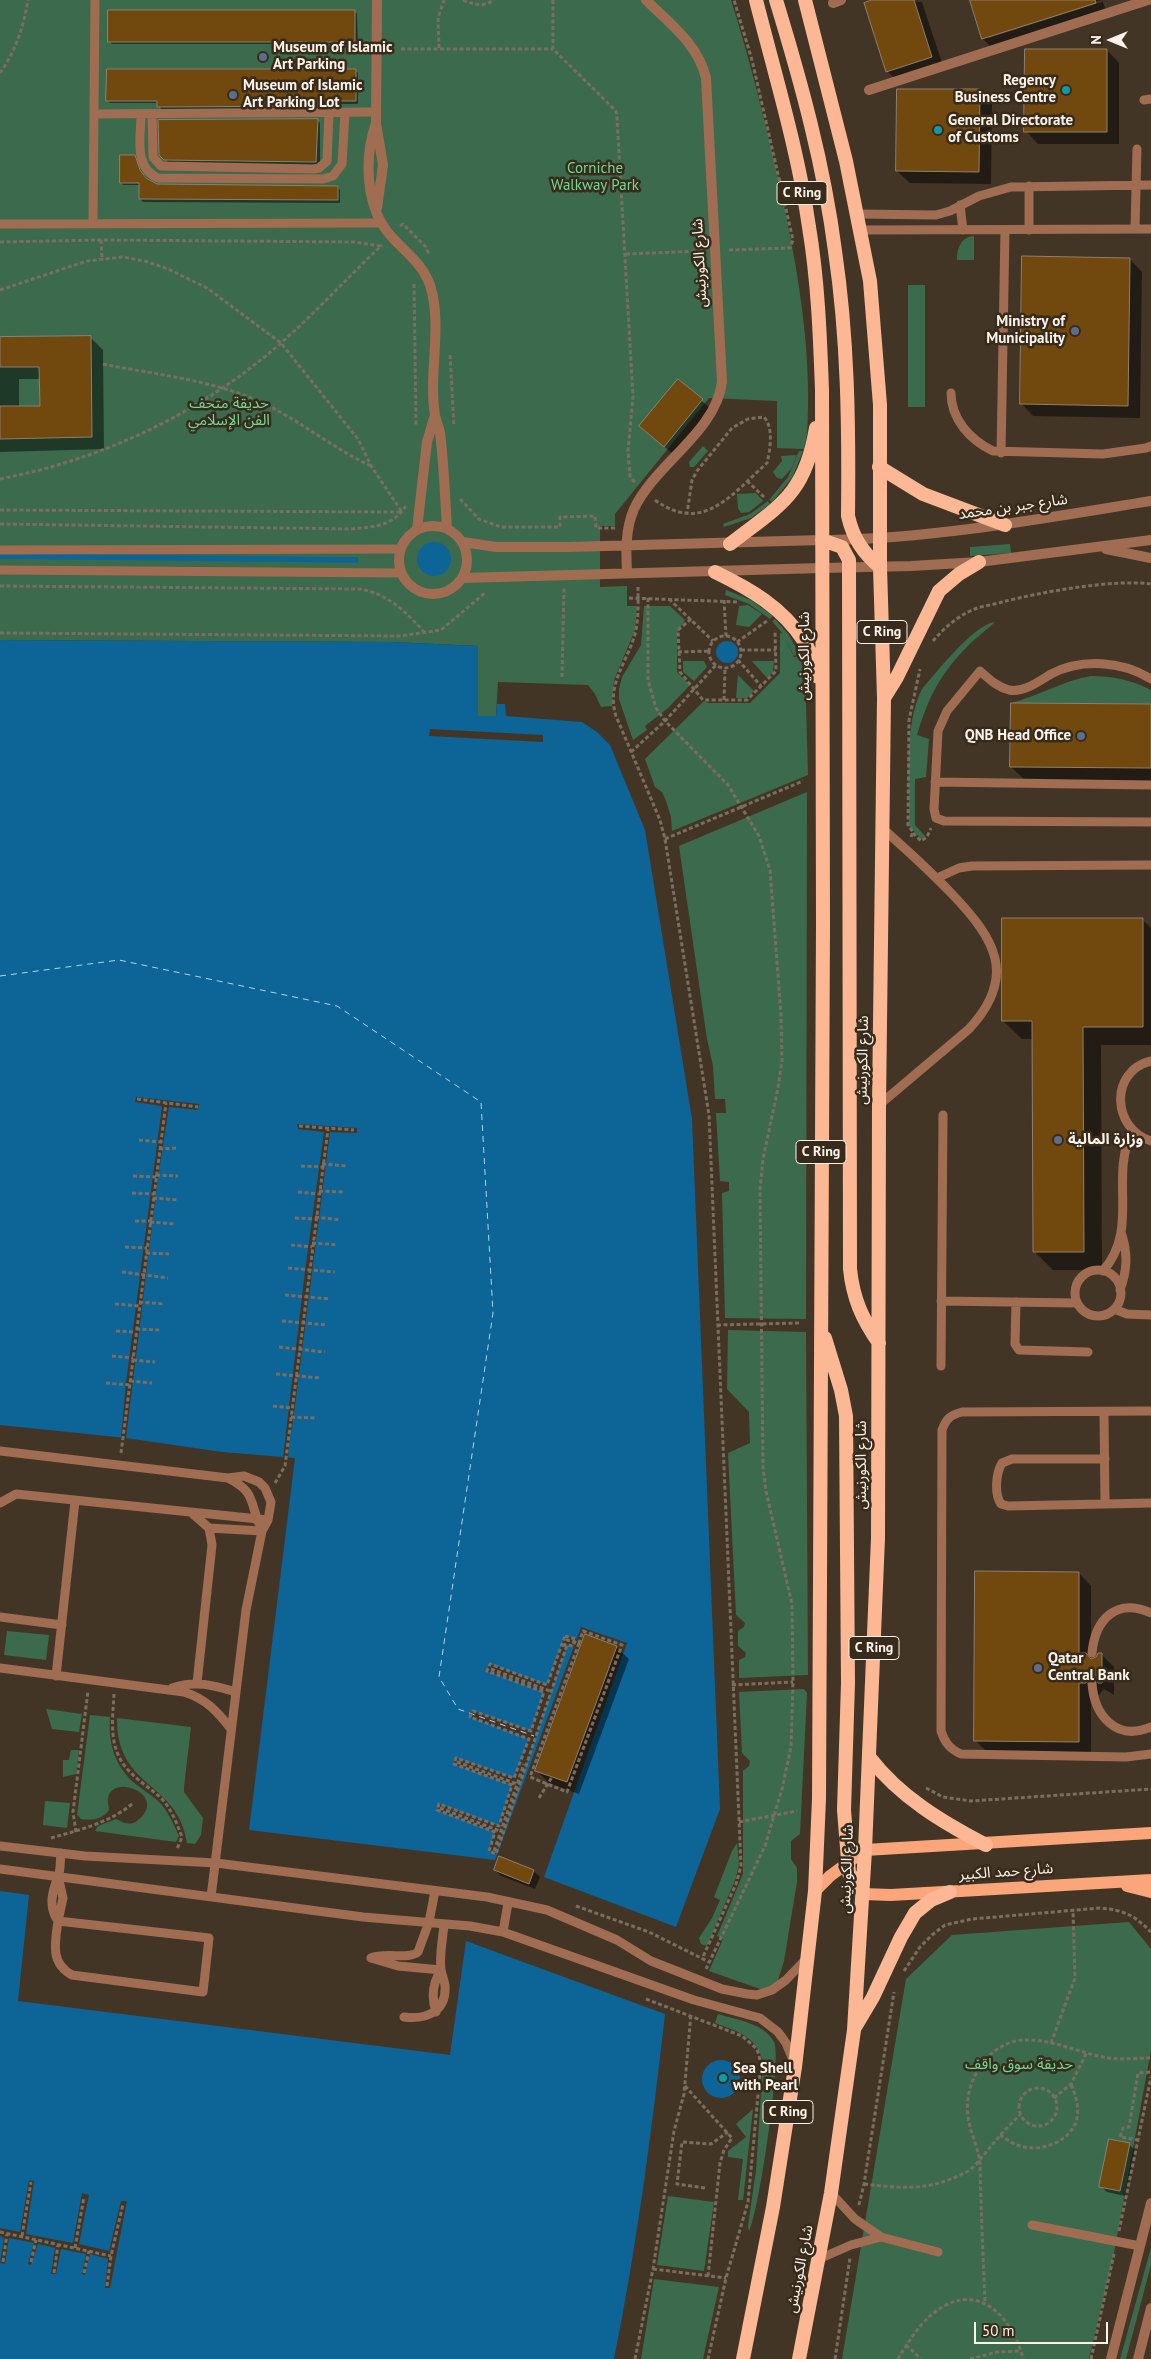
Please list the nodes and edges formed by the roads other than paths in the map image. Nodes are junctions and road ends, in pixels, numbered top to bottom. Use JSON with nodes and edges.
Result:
{"nodes":[{"id":1,"x":95,"y":0,"type":"edge"},
{"id":2,"x":377,"y":0,"type":"edge"},
{"id":3,"x":646,"y":0,"type":"edge"},
{"id":4,"x":756,"y":0,"type":"edge"},
{"id":5,"x":776,"y":0,"type":"edge"},
{"id":6,"x":805,"y":0,"type":"edge"},
{"id":7,"x":1148,"y":0,"type":"edge"},
{"id":8,"x":869,"y":90,"type":"dead end"},
{"id":9,"x":329,"y":112,"type":"junction"},
{"id":10,"x":345,"y":112,"type":"junction"},
{"id":11,"x":94,"y":114,"type":"junction"},
{"id":12,"x":142,"y":114,"type":"junction"},
{"id":13,"x":152,"y":114,"type":"junction"},
{"id":14,"x":376,"y":118,"type":"junction"},
{"id":15,"x":1137,"y":149,"type":"dead end"},
{"id":16,"x":1136,"y":185,"type":"junction"},
{"id":17,"x":1151,"y":185,"type":"edge"},
{"id":18,"x":1029,"y":186,"type":"junction"},
{"id":19,"x":960,"y":205,"type":"junction"},
{"id":20,"x":377,"y":208,"type":"junction"},
{"id":21,"x":858,"y":214,"type":"junction"},
{"id":22,"x":93,"y":222,"type":"junction"},
{"id":23,"x":381,"y":223,"type":"junction"},
{"id":24,"x":0,"y":224,"type":"edge"},
{"id":25,"x":1135,"y":229,"type":"junction"},
{"id":26,"x":1151,"y":229,"type":"edge"},
{"id":27,"x":860,"y":230,"type":"junction"},
{"id":28,"x":963,"y":230,"type":"junction"},
{"id":29,"x":1006,"y":230,"type":"junction"},
{"id":30,"x":1029,"y":230,"type":"junction"},
{"id":31,"x":822,"y":390,"type":"junction"},
{"id":32,"x":951,"y":393,"type":"dead end"},
{"id":33,"x":435,"y":415,"type":"junction"},
{"id":34,"x":1151,"y":446,"type":"edge"},
{"id":35,"x":1001,"y":453,"type":"junction"},
{"id":36,"x":879,"y":467,"type":"junction"},
{"id":37,"x":1151,"y":501,"type":"edge"},
{"id":38,"x":1005,"y":525,"type":"junction"},
{"id":39,"x":447,"y":528,"type":"junction"},
{"id":40,"x":417,"y":529,"type":"junction"},
{"id":41,"x":880,"y":539,"type":"junction"},
{"id":42,"x":822,"y":540,"type":"junction"},
{"id":43,"x":856,"y":540,"type":"junction"},
{"id":44,"x":1151,"y":540,"type":"edge"},
{"id":45,"x":463,"y":542,"type":"junction"},
{"id":46,"x":730,"y":544,"type":"junction"},
{"id":47,"x":626,"y":546,"type":"junction"},
{"id":48,"x":1098,"y":548,"type":"junction"},
{"id":49,"x":401,"y":549,"type":"junction"},
{"id":50,"x":0,"y":550,"type":"edge"},
{"id":51,"x":1151,"y":558,"type":"edge"},
{"id":52,"x":979,"y":562,"type":"junction"},
{"id":53,"x":849,"y":567,"type":"junction"},
{"id":54,"x":880,"y":567,"type":"junction"},
{"id":55,"x":822,"y":568,"type":"junction"},
{"id":56,"x":0,"y":570,"type":"edge"},
{"id":57,"x":715,"y":572,"type":"junction"},
{"id":58,"x":401,"y":573,"type":"junction"},
{"id":59,"x":627,"y":573,"type":"junction"},
{"id":60,"x":462,"y":578,"type":"junction"},
{"id":61,"x":1151,"y":679,"type":"edge"},
{"id":62,"x":821,"y":685,"type":"junction"},
{"id":63,"x":884,"y":698,"type":"junction"},
{"id":64,"x":935,"y":782,"type":"junction"},
{"id":65,"x":1151,"y":785,"type":"edge"},
{"id":66,"x":1151,"y":822,"type":"edge"},
{"id":67,"x":882,"y":828,"type":"junction"},
{"id":68,"x":1151,"y":865,"type":"edge"},
{"id":69,"x":937,"y":878,"type":"junction"},
{"id":70,"x":1151,"y":1061,"type":"edge"},
{"id":71,"x":879,"y":1105,"type":"junction"},
{"id":72,"x":943,"y":1115,"type":"dead end"},
{"id":73,"x":1132,"y":1131,"type":"junction"},
{"id":74,"x":1151,"y":1141,"type":"edge"},
{"id":75,"x":1122,"y":1235,"type":"junction"},
{"id":76,"x":1103,"y":1270,"type":"junction"},
{"id":77,"x":1120,"y":1290,"type":"junction"},
{"id":78,"x":941,"y":1301,"type":"junction"},
{"id":79,"x":1016,"y":1302,"type":"junction"},
{"id":80,"x":1077,"y":1303,"type":"junction"},
{"id":81,"x":1114,"y":1309,"type":"junction"},
{"id":82,"x":1151,"y":1315,"type":"edge"},
{"id":83,"x":821,"y":1324,"type":"junction"},
{"id":84,"x":879,"y":1343,"type":"junction"},
{"id":85,"x":1088,"y":1352,"type":"dead end"},
{"id":86,"x":941,"y":1366,"type":"dead end"},
{"id":87,"x":1151,"y":1411,"type":"edge"},
{"id":88,"x":1104,"y":1412,"type":"junction"},
{"id":89,"x":0,"y":1452,"type":"edge"},
{"id":90,"x":1105,"y":1458,"type":"junction"},
{"id":91,"x":228,"y":1478,"type":"junction"},
{"id":92,"x":75,"y":1501,"type":"junction"},
{"id":93,"x":0,"y":1503,"type":"edge"},
{"id":94,"x":1151,"y":1503,"type":"edge"},
{"id":95,"x":1106,"y":1504,"type":"junction"},
{"id":96,"x":192,"y":1513,"type":"junction"},
{"id":97,"x":257,"y":1519,"type":"junction"},
{"id":98,"x":268,"y":1520,"type":"junction"},
{"id":99,"x":208,"y":1528,"type":"junction"},
{"id":100,"x":228,"y":1528,"type":"junction"},
{"id":101,"x":262,"y":1531,"type":"junction"},
{"id":102,"x":212,"y":1545,"type":"junction"},
{"id":103,"x":1151,"y":1612,"type":"edge"},
{"id":104,"x":0,"y":1617,"type":"edge"},
{"id":105,"x":62,"y":1625,"type":"junction"},
{"id":106,"x":1092,"y":1653,"type":"dead end"},
{"id":107,"x":0,"y":1668,"type":"edge"},
{"id":108,"x":56,"y":1676,"type":"junction"},
{"id":109,"x":197,"y":1683,"type":"junction"},
{"id":110,"x":1092,"y":1683,"type":"dead end"},
{"id":111,"x":170,"y":1689,"type":"junction"},
{"id":112,"x":236,"y":1692,"type":"junction"},
{"id":113,"x":1151,"y":1727,"type":"edge"},
{"id":114,"x":231,"y":1729,"type":"junction"},
{"id":115,"x":1151,"y":1754,"type":"edge"},
{"id":116,"x":870,"y":1758,"type":"junction"},
{"id":117,"x":1151,"y":1833,"type":"edge"},
{"id":118,"x":986,"y":1844,"type":"junction"},
{"id":119,"x":0,"y":1846,"type":"edge"},
{"id":120,"x":865,"y":1850,"type":"junction"},
{"id":121,"x":61,"y":1853,"type":"junction"},
{"id":122,"x":216,"y":1863,"type":"junction"},
{"id":123,"x":847,"y":1864,"type":"junction"},
{"id":124,"x":0,"y":1869,"type":"edge"},
{"id":125,"x":58,"y":1876,"type":"junction"},
{"id":126,"x":1151,"y":1880,"type":"edge"},
{"id":127,"x":1113,"y":1882,"type":"junction"},
{"id":128,"x":435,"y":1891,"type":"junction"},
{"id":129,"x":815,"y":1891,"type":"junction"},
{"id":130,"x":950,"y":1892,"type":"junction"},
{"id":131,"x":1151,"y":1892,"type":"edge"},
{"id":132,"x":863,"y":1894,"type":"junction"},
{"id":133,"x":211,"y":1897,"type":"junction"},
{"id":134,"x":508,"y":1902,"type":"junction"},
{"id":135,"x":58,"y":1921,"type":"junction"},
{"id":136,"x":429,"y":1922,"type":"junction"},
{"id":137,"x":444,"y":1924,"type":"junction"},
{"id":138,"x":502,"y":1932,"type":"junction"},
{"id":139,"x":807,"y":1958,"type":"junction"},
{"id":140,"x":441,"y":1970,"type":"junction"},
{"id":141,"x":404,"y":2017,"type":"dead end"},
{"id":142,"x":854,"y":2030,"type":"junction"},
{"id":143,"x":795,"y":2067,"type":"junction"},
{"id":144,"x":831,"y":2193,"type":"junction"},
{"id":145,"x":1151,"y":2203,"type":"edge"},
{"id":146,"x":1032,"y":2225,"type":"dead end"},
{"id":147,"x":881,"y":2237,"type":"junction"},
{"id":148,"x":1140,"y":2246,"type":"junction"},
{"id":149,"x":938,"y":2252,"type":"dead end"},
{"id":150,"x":818,"y":2259,"type":"junction"},
{"id":151,"x":1151,"y":2308,"type":"edge"},
{"id":152,"x":749,"y":2332,"type":"junction"},
{"id":153,"x":743,"y":2359,"type":"edge"},
{"id":154,"x":751,"y":2359,"type":"edge"},
{"id":155,"x":799,"y":2359,"type":"edge"},
{"id":156,"x":1111,"y":2359,"type":"edge"},
{"id":157,"x":1138,"y":2359,"type":"edge"}],
"edges":[{"from":1,"to":11,"type":"lane"},
{"from":2,"to":14,"type":"street"},
{"from":3,"to":47,"type":"street","name":"شارع الكورنيش"},
{"from":4,"to":31,"type":"highway","name":"شارع الكورنيش","number":"C Ring"},
{"from":5,"to":43,"type":"highway"},
{"from":6,"to":21,"type":"highway","name":"شارع الكورنيش","number":"C Ring"},
{"from":7,"to":8,"type":"street"},
{"from":9,"to":10,"type":"lane"},
{"from":9,"to":13,"type":"lane"},
{"from":9,"to":13,"type":"lane"},
{"from":10,"to":12,"type":"lane"},
{"from":10,"to":14,"type":"lane"},
{"from":11,"to":12,"type":"lane"},
{"from":11,"to":22,"type":"lane"},
{"from":12,"to":13,"type":"lane"},
{"from":14,"to":20,"type":"street"},
{"from":14,"to":20,"type":"street"},
{"from":15,"to":16,"type":"lane"},
{"from":16,"to":17,"type":"lane"},
{"from":16,"to":18,"type":"lane"},
{"from":16,"to":25,"type":"lane"},
{"from":18,"to":19,"type":"lane"},
{"from":18,"to":30,"type":"lane"},
{"from":19,"to":21,"type":"lane"},
{"from":19,"to":28,"type":"lane"},
{"from":20,"to":23,"type":"street"},
{"from":21,"to":27,"type":"highway","name":"شارع الكورنيش","number":"C Ring"},
{"from":22,"to":23,"type":"lane"},
{"from":22,"to":24,"type":"lane"},
{"from":23,"to":33,"type":"street"},
{"from":25,"to":26,"type":"lane"},
{"from":25,"to":30,"type":"lane"},
{"from":27,"to":28,"type":"lane"},
{"from":27,"to":36,"type":"highway","name":"شارع الكورنيش","number":"C Ring"},
{"from":28,"to":29,"type":"lane"},
{"from":29,"to":30,"type":"lane"},
{"from":29,"to":35,"type":"lane"},
{"from":31,"to":42,"type":"highway","name":"شارع الكورنيش","number":"C Ring"},
{"from":31,"to":46,"type":"highway"},
{"from":32,"to":35,"type":"lane"},
{"from":33,"to":39,"type":"street"},
{"from":33,"to":40,"type":"street"},
{"from":34,"to":35,"type":"lane"},
{"from":36,"to":38,"type":"highway"},
{"from":36,"to":41,"type":"highway","name":"شارع الكورنيش","number":"C Ring"},
{"from":37,"to":38,"type":"street","name":"شارع جبر بن محمد"},
{"from":38,"to":41,"type":"street","name":"شارع جبر بن محمد"},
{"from":39,"to":40,"type":"street"},
{"from":39,"to":45,"type":"street"},
{"from":40,"to":49,"type":"street"},
{"from":41,"to":43,"type":"street"},
{"from":41,"to":54,"type":"highway","name":"شارع الكورنيش","number":"C Ring"},
{"from":42,"to":43,"type":"street"},
{"from":42,"to":46,"type":"street"},
{"from":42,"to":53,"type":"highway"},
{"from":42,"to":55,"type":"highway","name":"شارع الكورنيش","number":"C Ring"},
{"from":43,"to":54,"type":"highway"},
{"from":44,"to":48,"type":"street"},
{"from":45,"to":47,"type":"street"},
{"from":45,"to":60,"type":"street"},
{"from":46,"to":47,"type":"street"},
{"from":47,"to":59,"type":"street","name":"شارع الكورنيش"},
{"from":48,"to":51,"type":"street"},
{"from":48,"to":52,"type":"street"},
{"from":49,"to":50,"type":"lane"},
{"from":49,"to":58,"type":"street"},
{"from":52,"to":54,"type":"street"},
{"from":52,"to":63,"type":"highway"},
{"from":53,"to":54,"type":"street"},
{"from":53,"to":55,"type":"street"},
{"from":53,"to":84,"type":"highway"},
{"from":54,"to":63,"type":"highway","name":"شارع الكورنيش","number":"C Ring"},
{"from":55,"to":57,"type":"street"},
{"from":55,"to":62,"type":"highway","name":"شارع الكورنيش","number":"C Ring"},
{"from":56,"to":58,"type":"lane"},
{"from":57,"to":59,"type":"street"},
{"from":57,"to":62,"type":"highway"},
{"from":58,"to":60,"type":"street"},
{"from":59,"to":60,"type":"street"},
{"from":61,"to":64,"type":"lane"},
{"from":62,"to":83,"type":"highway","name":"شارع الكورنيش","number":"C Ring"},
{"from":63,"to":67,"type":"highway","name":"شارع الكورنيش","number":"C Ring"},
{"from":64,"to":65,"type":"lane"},
{"from":64,"to":66,"type":"lane"},
{"from":67,"to":69,"type":"lane"},
{"from":67,"to":71,"type":"highway","name":"شارع الكورنيش","number":"C Ring"},
{"from":68,"to":69,"type":"lane"},
{"from":69,"to":71,"type":"lane"},
{"from":70,"to":73,"type":"lane"},
{"from":71,"to":84,"type":"highway","name":"شارع الكورنيش","number":"C Ring"},
{"from":72,"to":78,"type":"lane"},
{"from":73,"to":74,"type":"lane"},
{"from":73,"to":75,"type":"lane"},
{"from":75,"to":76,"type":"lane"},
{"from":75,"to":77,"type":"lane"},
{"from":76,"to":77,"type":"lane"},
{"from":76,"to":80,"type":"lane"},
{"from":77,"to":81,"type":"lane"},
{"from":78,"to":79,"type":"lane"},
{"from":78,"to":86,"type":"lane"},
{"from":79,"to":80,"type":"lane"},
{"from":79,"to":85,"type":"lane"},
{"from":80,"to":81,"type":"lane"},
{"from":81,"to":82,"type":"lane"},
{"from":83,"to":123,"type":"highway"},
{"from":83,"to":129,"type":"highway","name":"شارع الكورنيش","number":"C Ring"},
{"from":84,"to":116,"type":"highway","name":"شارع الكورنيش","number":"C Ring"},
{"from":87,"to":88,"type":"lane"},
{"from":88,"to":90,"type":"lane"},
{"from":88,"to":115,"type":"lane"},
{"from":89,"to":91,"type":"lane"},
{"from":90,"to":95,"type":"lane"},
{"from":90,"to":95,"type":"lane"},
{"from":91,"to":97,"type":"lane"},
{"from":91,"to":98,"type":"lane"},
{"from":92,"to":93,"type":"lane"},
{"from":92,"to":96,"type":"lane"},
{"from":92,"to":105,"type":"lane"},
{"from":94,"to":95,"type":"lane"},
{"from":96,"to":97,"type":"lane"},
{"from":96,"to":99,"type":"lane"},
{"from":97,"to":98,"type":"lane"},
{"from":97,"to":101,"type":"lane"},
{"from":98,"to":101,"type":"lane"},
{"from":99,"to":100,"type":"lane"},
{"from":99,"to":102,"type":"lane"},
{"from":100,"to":101,"type":"lane"},
{"from":100,"to":102,"type":"lane"},
{"from":101,"to":112,"type":"lane"},
{"from":102,"to":109,"type":"lane"},
{"from":103,"to":106,"type":"lane"},
{"from":104,"to":105,"type":"lane"},
{"from":105,"to":108,"type":"lane"},
{"from":107,"to":108,"type":"lane"},
{"from":108,"to":111,"type":"lane"},
{"from":109,"to":111,"type":"lane"},
{"from":109,"to":112,"type":"lane"},
{"from":110,"to":113,"type":"lane"},
{"from":111,"to":114,"type":"lane"},
{"from":112,"to":114,"type":"lane"},
{"from":114,"to":122,"type":"lane"},
{"from":116,"to":118,"type":"highway"},
{"from":116,"to":120,"type":"highway","name":"شارع الكورنيش","number":"C Ring"},
{"from":117,"to":118,"type":"main road","name":"شارع حمد الكبير"},
{"from":118,"to":120,"type":"main road","name":"شارع حمد الكبير"},
{"from":119,"to":121,"type":"lane"},
{"from":120,"to":123,"type":"main road"},
{"from":120,"to":132,"type":"highway","name":"شارع الكورنيش","number":"C Ring"},
{"from":121,"to":122,"type":"lane"},
{"from":121,"to":125,"type":"lane"},
{"from":122,"to":128,"type":"lane"},
{"from":122,"to":133,"type":"lane"},
{"from":123,"to":129,"type":"main road"},
{"from":123,"to":132,"type":"highway"},
{"from":124,"to":125,"type":"lane"},
{"from":125,"to":133,"type":"lane"},
{"from":125,"to":135,"type":"lane"},
{"from":126,"to":127,"type":"main road","name":"شارع حمد الكبير"},
{"from":127,"to":130,"type":"main road","name":"شارع حمد الكبير"},
{"from":127,"to":131,"type":"main road"},
{"from":128,"to":134,"type":"lane"},
{"from":128,"to":136,"type":"lane"},
{"from":129,"to":139,"type":"highway","name":"شارع الكورنيش","number":"C Ring"},
{"from":130,"to":132,"type":"main road","name":"شارع حمد الكبير"},
{"from":130,"to":142,"type":"highway"},
{"from":132,"to":142,"type":"highway","name":"شارع الكورنيش","number":"C Ring"},
{"from":133,"to":136,"type":"lane"},
{"from":134,"to":138,"type":"lane"},
{"from":134,"to":139,"type":"lane"},
{"from":135,"to":135,"type":"lane"},
{"from":136,"to":137,"type":"lane"},
{"from":136,"to":140,"type":"lane"},
{"from":137,"to":138,"type":"lane"},
{"from":137,"to":140,"type":"lane"},
{"from":138,"to":143,"type":"lane"},
{"from":139,"to":143,"type":"highway","name":"شارع الكورنيش","number":"C Ring"},
{"from":140,"to":141,"type":"lane"},
{"from":142,"to":144,"type":"highway","name":"شارع الكورنيش","number":"C Ring"},
{"from":143,"to":152,"type":"highway","name":"شارع الكورنيش","number":"C Ring"},
{"from":144,"to":147,"type":"lane"},
{"from":144,"to":150,"type":"highway","name":"شارع الكورنيش","number":"C Ring"},
{"from":145,"to":148,"type":"street"},
{"from":146,"to":148,"type":"lane"},
{"from":147,"to":149,"type":"lane"},
{"from":147,"to":150,"type":"lane"},
{"from":148,"to":156,"type":"street"},
{"from":150,"to":155,"type":"highway","name":"شارع الكورنيش","number":"C Ring"},
{"from":151,"to":157,"type":"street"},
{"from":152,"to":153,"type":"highway","name":"شارع الكورنيش","number":"C Ring"},
{"from":152,"to":154,"type":"highway"}]}
